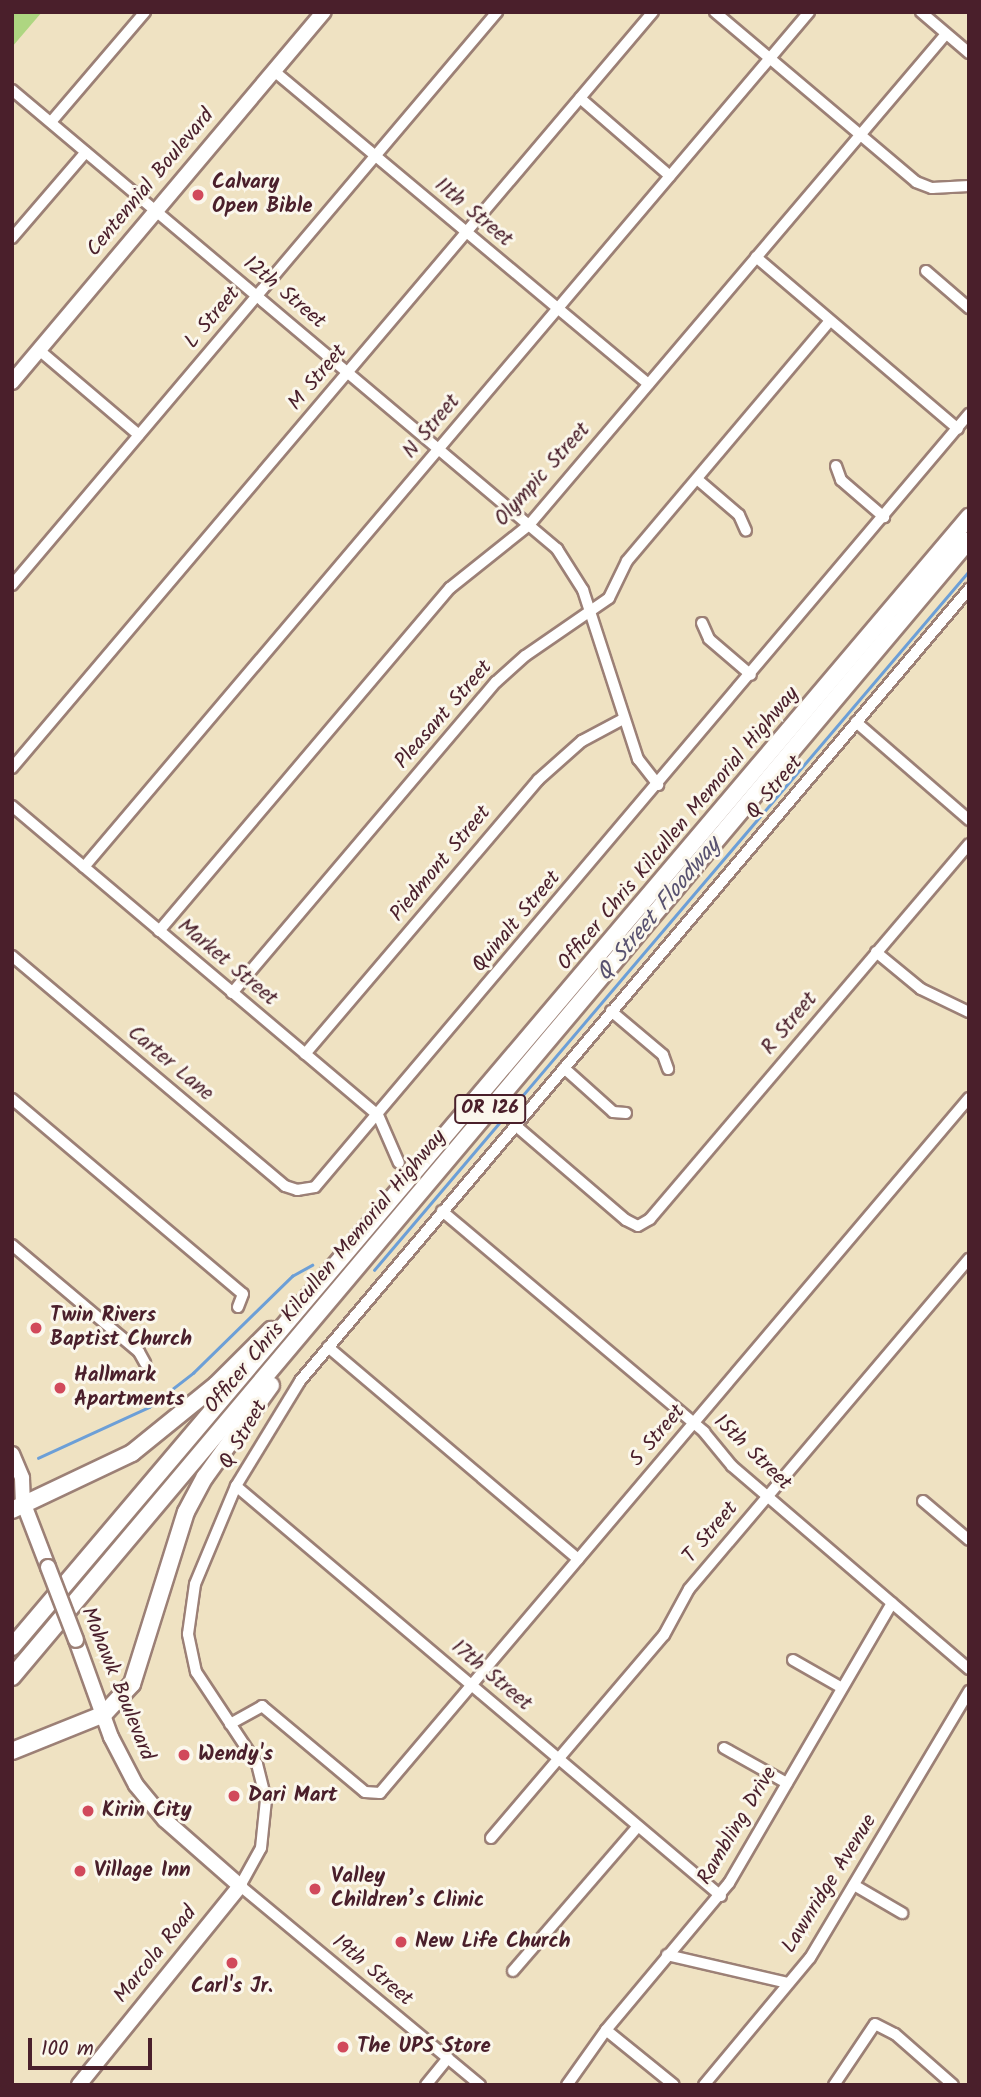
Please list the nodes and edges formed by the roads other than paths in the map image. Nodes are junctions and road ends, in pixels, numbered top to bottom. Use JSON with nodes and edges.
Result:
{"nodes":[{"id":1,"x":145,"y":12,"type":"edge"},
{"id":2,"x":324,"y":12,"type":"edge"},
{"id":3,"x":481,"y":12,"type":"edge"},
{"id":4,"x":653,"y":12,"type":"edge"},
{"id":5,"x":715,"y":12,"type":"edge"},
{"id":6,"x":809,"y":12,"type":"edge"},
{"id":7,"x":921,"y":12,"type":"edge"},
{"id":8,"x":494,"y":16,"type":"edge"},
{"id":9,"x":946,"y":33,"type":"junction"},
{"id":10,"x":969,"y":53,"type":"edge"},
{"id":11,"x":770,"y":59,"type":"junction"},
{"id":12,"x":274,"y":71,"type":"junction"},
{"id":13,"x":14,"y":94,"type":"edge"},
{"id":14,"x":580,"y":99,"type":"junction"},
{"id":15,"x":51,"y":122,"type":"junction"},
{"id":16,"x":859,"y":135,"type":"junction"},
{"id":17,"x":86,"y":152,"type":"junction"},
{"id":18,"x":376,"y":156,"type":"junction"},
{"id":19,"x":670,"y":176,"type":"junction"},
{"id":20,"x":969,"y":186,"type":"edge"},
{"id":21,"x":155,"y":209,"type":"junction"},
{"id":22,"x":466,"y":233,"type":"junction"},
{"id":23,"x":12,"y":238,"type":"edge"},
{"id":24,"x":757,"y":257,"type":"junction"},
{"id":25,"x":926,"y":271,"type":"dead end"},
{"id":26,"x":257,"y":296,"type":"junction"},
{"id":27,"x":969,"y":307,"type":"edge"},
{"id":28,"x":558,"y":309,"type":"junction"},
{"id":29,"x":831,"y":321,"type":"junction"},
{"id":30,"x":39,"y":350,"type":"junction"},
{"id":31,"x":347,"y":373,"type":"junction"},
{"id":32,"x":12,"y":382,"type":"edge"},
{"id":33,"x":648,"y":384,"type":"junction"},
{"id":34,"x":969,"y":414,"type":"edge"},
{"id":35,"x":958,"y":429,"type":"junction"},
{"id":36,"x":139,"y":435,"type":"junction"},
{"id":37,"x":438,"y":449,"type":"junction"},
{"id":38,"x":836,"y":466,"type":"dead end"},
{"id":39,"x":696,"y":479,"type":"junction"},
{"id":40,"x":884,"y":517,"type":"junction"},
{"id":41,"x":969,"y":517,"type":"edge"},
{"id":42,"x":529,"y":525,"type":"junction"},
{"id":43,"x":746,"y":531,"type":"dead end"},
{"id":44,"x":969,"y":540,"type":"edge"},
{"id":45,"x":12,"y":585,"type":"edge"},
{"id":46,"x":969,"y":589,"type":"edge"},
{"id":47,"x":592,"y":614,"type":"junction"},
{"id":48,"x":702,"y":623,"type":"dead end"},
{"id":49,"x":751,"y":675,"type":"junction"},
{"id":50,"x":623,"y":719,"type":"junction"},
{"id":51,"x":856,"y":722,"type":"junction"},
{"id":52,"x":12,"y":768,"type":"edge"},
{"id":53,"x":658,"y":785,"type":"junction"},
{"id":54,"x":12,"y":806,"type":"edge"},
{"id":55,"x":969,"y":820,"type":"edge"},
{"id":56,"x":969,"y":844,"type":"edge"},
{"id":57,"x":84,"y":867,"type":"junction"},
{"id":58,"x":159,"y":931,"type":"junction"},
{"id":59,"x":876,"y":952,"type":"junction"},
{"id":60,"x":12,"y":956,"type":"edge"},
{"id":61,"x":232,"y":993,"type":"junction"},
{"id":62,"x":611,"y":1012,"type":"junction"},
{"id":63,"x":969,"y":1012,"type":"edge"},
{"id":64,"x":305,"y":1055,"type":"junction"},
{"id":65,"x":564,"y":1068,"type":"junction"},
{"id":66,"x":668,"y":1069,"type":"dead end"},
{"id":67,"x":969,"y":1098,"type":"edge"},
{"id":68,"x":12,"y":1099,"type":"edge"},
{"id":69,"x":626,"y":1113,"type":"dead end"},
{"id":70,"x":378,"y":1115,"type":"junction"},
{"id":71,"x":515,"y":1125,"type":"junction"},
{"id":72,"x":399,"y":1163,"type":"dead end"},
{"id":73,"x":307,"y":1189,"type":"joint"},
{"id":74,"x":442,"y":1211,"type":"junction"},
{"id":75,"x":12,"y":1245,"type":"edge"},
{"id":76,"x":969,"y":1259,"type":"edge"},
{"id":77,"x":238,"y":1307,"type":"dead end"},
{"id":78,"x":299,"y":1311,"type":"junction"},
{"id":79,"x":303,"y":1331,"type":"junction"},
{"id":80,"x":328,"y":1346,"type":"junction"},
{"id":81,"x":145,"y":1363,"type":"dead end"},
{"id":82,"x":694,"y":1423,"type":"junction"},
{"id":83,"x":12,"y":1454,"type":"edge"},
{"id":84,"x":236,"y":1486,"type":"junction"},
{"id":85,"x":12,"y":1488,"type":"edge"},
{"id":86,"x":767,"y":1497,"type":"junction"},
{"id":87,"x":923,"y":1501,"type":"dead end"},
{"id":88,"x":18,"y":1506,"type":"edge"},
{"id":89,"x":969,"y":1540,"type":"edge"},
{"id":90,"x":578,"y":1559,"type":"junction"},
{"id":91,"x":891,"y":1603,"type":"junction"},
{"id":92,"x":12,"y":1647,"type":"edge"},
{"id":93,"x":793,"y":1660,"type":"dead end"},
{"id":94,"x":969,"y":1670,"type":"edge"},
{"id":95,"x":12,"y":1677,"type":"edge"},
{"id":96,"x":472,"y":1685,"type":"junction"},
{"id":97,"x":842,"y":1688,"type":"junction"},
{"id":98,"x":969,"y":1690,"type":"edge"},
{"id":99,"x":104,"y":1714,"type":"junction"},
{"id":100,"x":230,"y":1724,"type":"junction"},
{"id":101,"x":724,"y":1748,"type":"dead end"},
{"id":102,"x":12,"y":1751,"type":"edge"},
{"id":103,"x":558,"y":1758,"type":"junction"},
{"id":104,"x":787,"y":1783,"type":"junction"},
{"id":105,"x":638,"y":1826,"type":"junction"},
{"id":106,"x":491,"y":1838,"type":"dead end"},
{"id":107,"x":854,"y":1885,"type":"junction"},
{"id":108,"x":240,"y":1886,"type":"junction"},
{"id":109,"x":721,"y":1895,"type":"junction"},
{"id":110,"x":902,"y":1913,"type":"dead end"},
{"id":111,"x":667,"y":1955,"type":"junction"},
{"id":112,"x":513,"y":1971,"type":"dead end"},
{"id":113,"x":788,"y":1983,"type":"junction"},
{"id":114,"x":606,"y":2030,"type":"junction"},
{"id":115,"x":448,"y":2058,"type":"junction"},
{"id":116,"x":79,"y":2085,"type":"edge"},
{"id":117,"x":426,"y":2085,"type":"edge"},
{"id":118,"x":480,"y":2085,"type":"edge"},
{"id":119,"x":567,"y":2085,"type":"edge"},
{"id":120,"x":674,"y":2085,"type":"edge"},
{"id":121,"x":704,"y":2085,"type":"edge"},
{"id":122,"x":834,"y":2085,"type":"edge"},
{"id":123,"x":953,"y":2085,"type":"edge"}],
"edges":[{"from":1,"to":15,"type":"street"},
{"from":2,"to":12,"type":"main road","name":"Centennial Boulevard"},
{"from":3,"to":8,"type":"street"},
{"from":4,"to":14,"type":"street","name":"M Street"},
{"from":5,"to":11,"type":"street"},
{"from":6,"to":11,"type":"street","name":"N Street"},
{"from":7,"to":9,"type":"street"},
{"from":8,"to":18,"type":"street","name":"L Street"},
{"from":9,"to":10,"type":"street"},
{"from":9,"to":16,"type":"street","name":"Olympic Street"},
{"from":11,"to":16,"type":"street"},
{"from":11,"to":19,"type":"street","name":"N Street"},
{"from":12,"to":18,"type":"street","name":"11th Street"},
{"from":12,"to":21,"type":"main road","name":"Centennial Boulevard"},
{"from":13,"to":15,"type":"street","name":"12th Street"},
{"from":14,"to":19,"type":"street"},
{"from":14,"to":22,"type":"street","name":"M Street"},
{"from":15,"to":17,"type":"street","name":"12th Street"},
{"from":16,"to":20,"type":"street"},
{"from":16,"to":24,"type":"street","name":"Olympic Street"},
{"from":17,"to":21,"type":"street","name":"12th Street"},
{"from":17,"to":23,"type":"street"},
{"from":18,"to":22,"type":"street","name":"11th Street"},
{"from":18,"to":26,"type":"street","name":"L Street"},
{"from":19,"to":28,"type":"street","name":"N Street"},
{"from":21,"to":26,"type":"street","name":"12th Street"},
{"from":21,"to":30,"type":"main road","name":"Centennial Boulevard"},
{"from":22,"to":28,"type":"street","name":"11th Street"},
{"from":22,"to":31,"type":"street","name":"M Street"},
{"from":24,"to":29,"type":"street"},
{"from":24,"to":33,"type":"street","name":"Olympic Street"},
{"from":25,"to":27,"type":"street"},
{"from":26,"to":31,"type":"street","name":"12th Street"},
{"from":26,"to":36,"type":"street","name":"L Street"},
{"from":28,"to":33,"type":"street","name":"11th Street"},
{"from":28,"to":37,"type":"street","name":"N Street"},
{"from":29,"to":35,"type":"street"},
{"from":29,"to":39,"type":"street","name":"Pleasant Street"},
{"from":30,"to":32,"type":"main road","name":"Centennial Boulevard"},
{"from":30,"to":36,"type":"street"},
{"from":31,"to":37,"type":"street","name":"12th Street"},
{"from":31,"to":52,"type":"street","name":"M Street"},
{"from":33,"to":42,"type":"street","name":"Olympic Street"},
{"from":34,"to":35,"type":"street","name":"Quinalt Street"},
{"from":35,"to":40,"type":"street","name":"Quinalt Street"},
{"from":36,"to":45,"type":"street","name":"L Street"},
{"from":37,"to":42,"type":"street","name":"12th Street"},
{"from":37,"to":57,"type":"street","name":"N Street"},
{"from":38,"to":40,"type":"street"},
{"from":39,"to":43,"type":"street"},
{"from":39,"to":47,"type":"street","name":"Pleasant Street"},
{"from":40,"to":49,"type":"street","name":"Quinalt Street"},
{"from":41,"to":78,"type":"highway","name":"Officer Chris Kilcullen Memorial Highway","number":"OR 126"},
{"from":42,"to":47,"type":"street","name":"12th Street"},
{"from":42,"to":58,"type":"street","name":"Olympic Street"},
{"from":44,"to":79,"type":"highway","name":"Officer Chris Kilcullen Memorial Highway","number":"OR 126"},
{"from":46,"to":51,"type":"street","name":"Q Street"},
{"from":47,"to":50,"type":"street","name":"12th Street"},
{"from":47,"to":61,"type":"street","name":"Pleasant Street"},
{"from":48,"to":49,"type":"street"},
{"from":49,"to":53,"type":"street","name":"Quinalt Street"},
{"from":50,"to":53,"type":"street","name":"12th Street"},
{"from":50,"to":64,"type":"street","name":"Piedmont Street"},
{"from":51,"to":55,"type":"street"},
{"from":51,"to":62,"type":"street","name":"Q Street"},
{"from":53,"to":70,"type":"street","name":"Quinalt Street"},
{"from":54,"to":57,"type":"street","name":"Market Street"},
{"from":56,"to":59,"type":"street","name":"R Street"},
{"from":57,"to":58,"type":"street","name":"Market Street"},
{"from":58,"to":61,"type":"street","name":"Market Street"},
{"from":59,"to":63,"type":"street"},
{"from":59,"to":71,"type":"street","name":"R Street"},
{"from":60,"to":73,"type":"street","name":"Carter Lane"},
{"from":61,"to":64,"type":"street","name":"Market Street"},
{"from":62,"to":65,"type":"street","name":"Q Street"},
{"from":62,"to":66,"type":"street"},
{"from":64,"to":70,"type":"street","name":"Market Street"},
{"from":65,"to":69,"type":"street"},
{"from":65,"to":71,"type":"street","name":"Q Street"},
{"from":67,"to":82,"type":"street","name":"S Street"},
{"from":68,"to":77,"type":"street"},
{"from":70,"to":72,"type":"street","name":"Market Street"},
{"from":70,"to":73,"type":"street","name":"Quinalt Street"},
{"from":71,"to":74,"type":"street","name":"Q Street"},
{"from":74,"to":80,"type":"street","name":"Q Street"},
{"from":74,"to":82,"type":"street","name":"15th Street"},
{"from":75,"to":81,"type":"street"},
{"from":76,"to":86,"type":"street","name":"T Street"},
{"from":78,"to":88,"type":"highway"},
{"from":78,"to":92,"type":"highway","name":"Officer Chris Kilcullen Memorial Highway","number":"OR 126"},
{"from":79,"to":95,"type":"highway","name":"Officer Chris Kilcullen Memorial Highway","number":"OR 126"},
{"from":79,"to":99,"type":"highway"},
{"from":80,"to":84,"type":"street","name":"Q Street"},
{"from":80,"to":90,"type":"street"},
{"from":82,"to":86,"type":"street","name":"15th Street"},
{"from":82,"to":90,"type":"street","name":"S Street"},
{"from":83,"to":88,"type":"main road","name":"Mohawk Boulevard"},
{"from":84,"to":96,"type":"street","name":"17th Street"},
{"from":84,"to":100,"type":"street","name":"Q Street"},
{"from":85,"to":88,"type":"main road","name":"Mohawk Boulevard"},
{"from":86,"to":91,"type":"street","name":"15th Street"},
{"from":86,"to":103,"type":"street","name":"T Street"},
{"from":87,"to":89,"type":"street"},
{"from":88,"to":99,"type":"main road","name":"Mohawk Boulevard","bridge":true},
{"from":90,"to":96,"type":"street","name":"S Street"},
{"from":91,"to":94,"type":"street","name":"15th Street"},
{"from":91,"to":97,"type":"street","name":"Rambling Drive"},
{"from":93,"to":97,"type":"street"},
{"from":96,"to":100,"type":"street","name":"S Street"},
{"from":96,"to":103,"type":"street","name":"17th Street"},
{"from":97,"to":104,"type":"street","name":"Rambling Drive"},
{"from":98,"to":107,"type":"street","name":"Lawnridge Avenue"},
{"from":99,"to":102,"type":"highway"},
{"from":99,"to":108,"type":"main road","name":"Mohawk Boulevard"},
{"from":100,"to":108,"type":"street","name":"Q Street"},
{"from":101,"to":104,"type":"street"},
{"from":103,"to":105,"type":"street","name":"17th Street"},
{"from":103,"to":106,"type":"street","name":"T Street"},
{"from":104,"to":109,"type":"street","name":"Rambling Drive"},
{"from":105,"to":109,"type":"street","name":"17th Street"},
{"from":105,"to":112,"type":"street"},
{"from":107,"to":110,"type":"street"},
{"from":107,"to":113,"type":"street","name":"Lawnridge Avenue"},
{"from":108,"to":115,"type":"street","name":"19th Street"},
{"from":108,"to":116,"type":"main road","name":"Marcola Road"},
{"from":109,"to":111,"type":"street","name":"Rambling Drive"},
{"from":111,"to":113,"type":"street"},
{"from":111,"to":114,"type":"street","name":"Rambling Drive"},
{"from":113,"to":121,"type":"street","name":"Lawnridge Avenue"},
{"from":114,"to":119,"type":"street","name":"Rambling Drive"},
{"from":114,"to":120,"type":"street"},
{"from":115,"to":117,"type":"street"},
{"from":115,"to":118,"type":"street","name":"19th Street"},
{"from":122,"to":123,"type":"street"}]}
